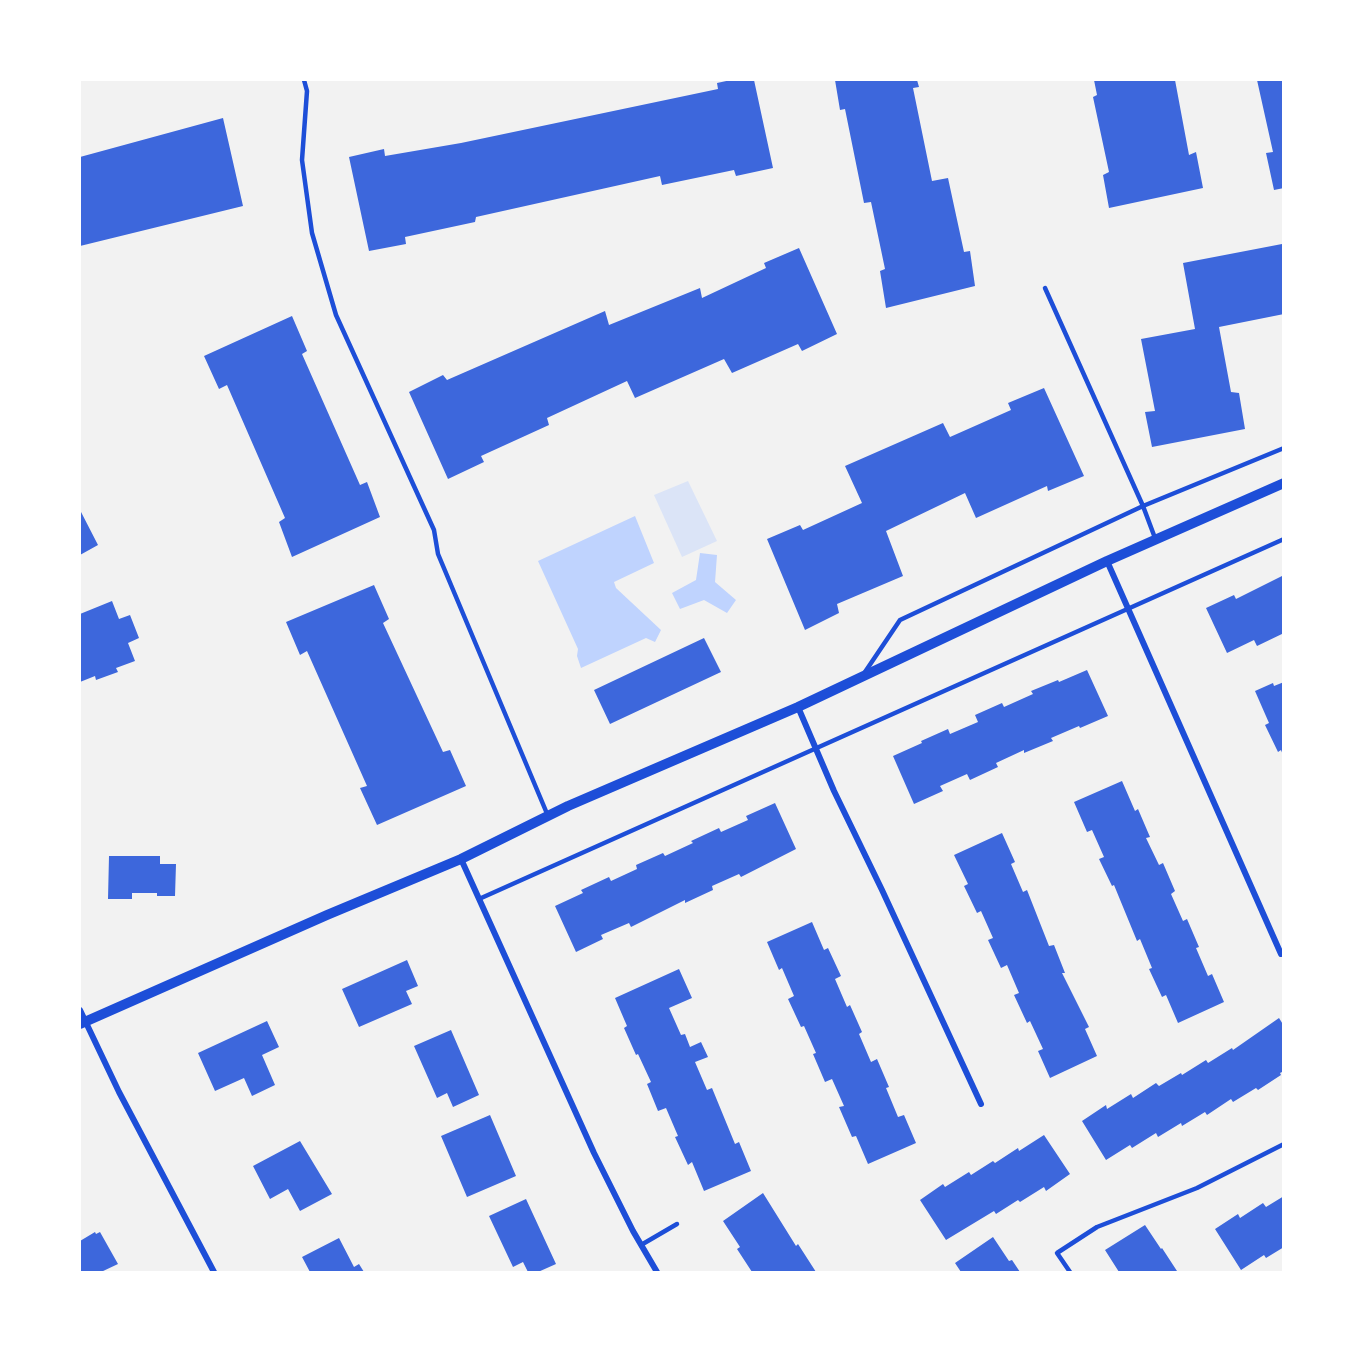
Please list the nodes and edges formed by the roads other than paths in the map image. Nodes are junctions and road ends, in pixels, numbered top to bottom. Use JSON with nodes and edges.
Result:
{"nodes":[{"id":1,"x":304,"y":80,"type":"edge"},
{"id":2,"x":1045,"y":288,"type":"dead end"},
{"id":3,"x":1284,"y":448,"type":"edge"},
{"id":4,"x":1284,"y":483,"type":"edge"},
{"id":5,"x":1143,"y":506,"type":"junction"},
{"id":6,"x":1284,"y":539,"type":"edge"},
{"id":7,"x":1156,"y":540,"type":"junction"},
{"id":8,"x":1107,"y":561,"type":"junction"},
{"id":9,"x":1129,"y":609,"type":"junction"},
{"id":10,"x":861,"y":677,"type":"junction"},
{"id":11,"x":798,"y":707,"type":"junction"},
{"id":12,"x":816,"y":749,"type":"junction"},
{"id":13,"x":548,"y":816,"type":"junction"},
{"id":14,"x":461,"y":859,"type":"junction"},
{"id":15,"x":479,"y":899,"type":"junction"},
{"id":16,"x":1281,"y":954,"type":"dead end"},
{"id":17,"x":80,"y":1010,"type":"edge"},
{"id":18,"x":82,"y":1023,"type":"edge"},
{"id":19,"x":981,"y":1104,"type":"dead end"},
{"id":20,"x":1284,"y":1144,"type":"edge"},
{"id":21,"x":677,"y":1224,"type":"dead end"},
{"id":22,"x":641,"y":1245,"type":"junction"},
{"id":23,"x":214,"y":1272,"type":"edge"},
{"id":24,"x":657,"y":1272,"type":"edge"},
{"id":25,"x":1070,"y":1272,"type":"edge"}],
"edges":[{"from":1,"to":13,"type":"lane"},
{"from":2,"to":5,"type":"lane"},
{"from":3,"to":5,"type":"lane"},
{"from":4,"to":7,"type":"street"},
{"from":5,"to":7,"type":"lane"},
{"from":5,"to":10,"type":"lane"},
{"from":6,"to":9,"type":"lane"},
{"from":7,"to":8,"type":"street"},
{"from":8,"to":9,"type":"street"},
{"from":8,"to":10,"type":"street"},
{"from":9,"to":12,"type":"lane"},
{"from":9,"to":16,"type":"street"},
{"from":10,"to":11,"type":"street"},
{"from":11,"to":12,"type":"street"},
{"from":11,"to":13,"type":"street"},
{"from":12,"to":15,"type":"lane"},
{"from":12,"to":19,"type":"street"},
{"from":13,"to":14,"type":"street"},
{"from":14,"to":15,"type":"street"},
{"from":14,"to":18,"type":"street"},
{"from":15,"to":22,"type":"street"},
{"from":17,"to":18,"type":"street"},
{"from":18,"to":23,"type":"street"},
{"from":20,"to":25,"type":"lane"},
{"from":21,"to":22,"type":"lane"},
{"from":22,"to":24,"type":"street"}]}
